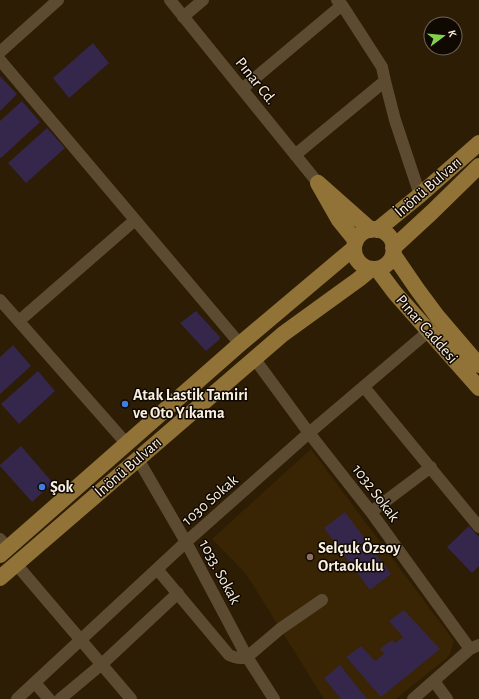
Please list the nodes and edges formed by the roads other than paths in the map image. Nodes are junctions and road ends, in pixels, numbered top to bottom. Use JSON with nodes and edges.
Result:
{"nodes":[{"id":1,"x":58,"y":0,"type":"edge"},
{"id":2,"x":170,"y":0,"type":"edge"},
{"id":3,"x":203,"y":0,"type":"edge"},
{"id":4,"x":339,"y":2,"type":"edge"},
{"id":5,"x":184,"y":17,"type":"junction"},
{"id":6,"x":0,"y":52,"type":"edge"},
{"id":7,"x":0,"y":60,"type":"edge"},
{"id":8,"x":385,"y":81,"type":"junction"},
{"id":9,"x":242,"y":89,"type":"junction"},
{"id":10,"x":479,"y":143,"type":"edge"},
{"id":11,"x":295,"y":155,"type":"junction"},
{"id":12,"x":479,"y":166,"type":"edge"},
{"id":13,"x":318,"y":183,"type":"junction"},
{"id":14,"x":420,"y":195,"type":"junction"},
{"id":15,"x":135,"y":220,"type":"junction"},
{"id":16,"x":374,"y":230,"type":"junction"},
{"id":17,"x":355,"y":245,"type":"junction"},
{"id":18,"x":393,"y":251,"type":"junction"},
{"id":19,"x":374,"y":269,"type":"junction"},
{"id":20,"x":0,"y":300,"type":"edge"},
{"id":21,"x":19,"y":321,"type":"junction"},
{"id":22,"x":429,"y":331,"type":"junction"},
{"id":23,"x":240,"y":344,"type":"junction"},
{"id":24,"x":254,"y":358,"type":"junction"},
{"id":25,"x":479,"y":365,"type":"edge"},
{"id":26,"x":364,"y":387,"type":"junction"},
{"id":27,"x":479,"y":388,"type":"edge"},
{"id":28,"x":309,"y":433,"type":"junction"},
{"id":29,"x":126,"y":443,"type":"junction"},
{"id":30,"x":138,"y":458,"type":"junction"},
{"id":31,"x":431,"y":467,"type":"junction"},
{"id":32,"x":371,"y":512,"type":"junction"},
{"id":33,"x":479,"y":527,"type":"edge"},
{"id":34,"x":186,"y":542,"type":"junction"},
{"id":35,"x":3,"y":547,"type":"edge"},
{"id":36,"x":16,"y":564,"type":"junction"},
{"id":37,"x":157,"y":569,"type":"junction"},
{"id":38,"x":0,"y":578,"type":"edge"},
{"id":39,"x":178,"y":593,"type":"junction"},
{"id":40,"x":322,"y":600,"type":"dead end"},
{"id":41,"x":81,"y":640,"type":"junction"},
{"id":42,"x":474,"y":647,"type":"edge"},
{"id":43,"x":247,"y":658,"type":"junction"},
{"id":44,"x":102,"y":664,"type":"junction"},
{"id":45,"x":434,"y":681,"type":"junction"},
{"id":46,"x":35,"y":683,"type":"junction"},
{"id":47,"x":17,"y":699,"type":"edge"},
{"id":48,"x":49,"y":699,"type":"edge"},
{"id":49,"x":60,"y":699,"type":"edge"},
{"id":50,"x":131,"y":699,"type":"edge"},
{"id":51,"x":274,"y":699,"type":"edge"},
{"id":52,"x":413,"y":699,"type":"edge"},
{"id":53,"x":447,"y":699,"type":"edge"}],
"edges":[{"from":1,"to":6,"type":"street"},
{"from":2,"to":5,"type":"street","name":"Pınar Cd."},
{"from":3,"to":5,"type":"street"},
{"from":4,"to":8,"type":"street"},
{"from":4,"to":9,"type":"street"},
{"from":5,"to":9,"type":"street","name":"Pınar Cd."},
{"from":7,"to":15,"type":"street"},
{"from":8,"to":11,"type":"street"},
{"from":8,"to":14,"type":"street"},
{"from":9,"to":11,"type":"street","name":"Pınar Cd."},
{"from":10,"to":14,"type":"main road","name":"İnönü Bulvarı"},
{"from":11,"to":13,"type":"street","name":"Pınar Cd."},
{"from":12,"to":18,"type":"main road","name":"İnönü Bulvarı"},
{"from":13,"to":16,"type":"main road"},
{"from":13,"to":17,"type":"main road"},
{"from":14,"to":16,"type":"main road","name":"İnönü Bulvarı"},
{"from":15,"to":21,"type":"street"},
{"from":15,"to":23,"type":"street"},
{"from":16,"to":17,"type":"main road"},
{"from":16,"to":18,"type":"main road"},
{"from":17,"to":19,"type":"main road"},
{"from":17,"to":23,"type":"main road","name":"İnönü Bulvarı"},
{"from":18,"to":19,"type":"main road"},
{"from":18,"to":25,"type":"main road","name":"Pınar Caddesi"},
{"from":19,"to":22,"type":"main road","name":"Pınar Caddesi"},
{"from":19,"to":24,"type":"main road","name":"İnönü Bulvarı"},
{"from":20,"to":21,"type":"street"},
{"from":21,"to":29,"type":"street"},
{"from":22,"to":26,"type":"street","name":"1030 Sokak"},
{"from":22,"to":27,"type":"main road","name":"Pınar Caddesi"},
{"from":23,"to":29,"type":"main road","name":"İnönü Bulvarı"},
{"from":24,"to":28,"type":"street","name":"1032 Sokak"},
{"from":24,"to":30,"type":"main road","name":"İnönü Bulvarı"},
{"from":26,"to":28,"type":"street","name":"1030 Sokak"},
{"from":26,"to":31,"type":"street"},
{"from":28,"to":32,"type":"street","name":"1032 Sokak"},
{"from":28,"to":34,"type":"street","name":"1030 Sokak"},
{"from":29,"to":30,"type":"main road"},
{"from":29,"to":35,"type":"main road","name":"İnönü Bulvarı"},
{"from":30,"to":34,"type":"street","name":"1033. Sokak"},
{"from":30,"to":36,"type":"main road","name":"İnönü Bulvarı"},
{"from":31,"to":32,"type":"street"},
{"from":31,"to":33,"type":"street"},
{"from":32,"to":42,"type":"street","name":"1032 Sokak"},
{"from":34,"to":37,"type":"street","name":"1030 Sokak"},
{"from":34,"to":43,"type":"street","name":"1033. Sokak"},
{"from":35,"to":36,"type":"main road"},
{"from":36,"to":38,"type":"main road","name":"İnönü Bulvarı"},
{"from":36,"to":41,"type":"street"},
{"from":37,"to":39,"type":"street"},
{"from":37,"to":41,"type":"street","name":"1030 Sokak"},
{"from":39,"to":43,"type":"street"},
{"from":39,"to":44,"type":"street"},
{"from":40,"to":43,"type":"street"},
{"from":41,"to":44,"type":"street"},
{"from":41,"to":46,"type":"street","name":"1030 Sokak"},
{"from":42,"to":45,"type":"street"},
{"from":43,"to":51,"type":"street","name":"1033. Sokak"},
{"from":44,"to":49,"type":"street"},
{"from":44,"to":50,"type":"street"},
{"from":45,"to":52,"type":"street"},
{"from":45,"to":53,"type":"street"},
{"from":46,"to":47,"type":"street","name":"1030 Sokak"},
{"from":46,"to":48,"type":"street"}]}
